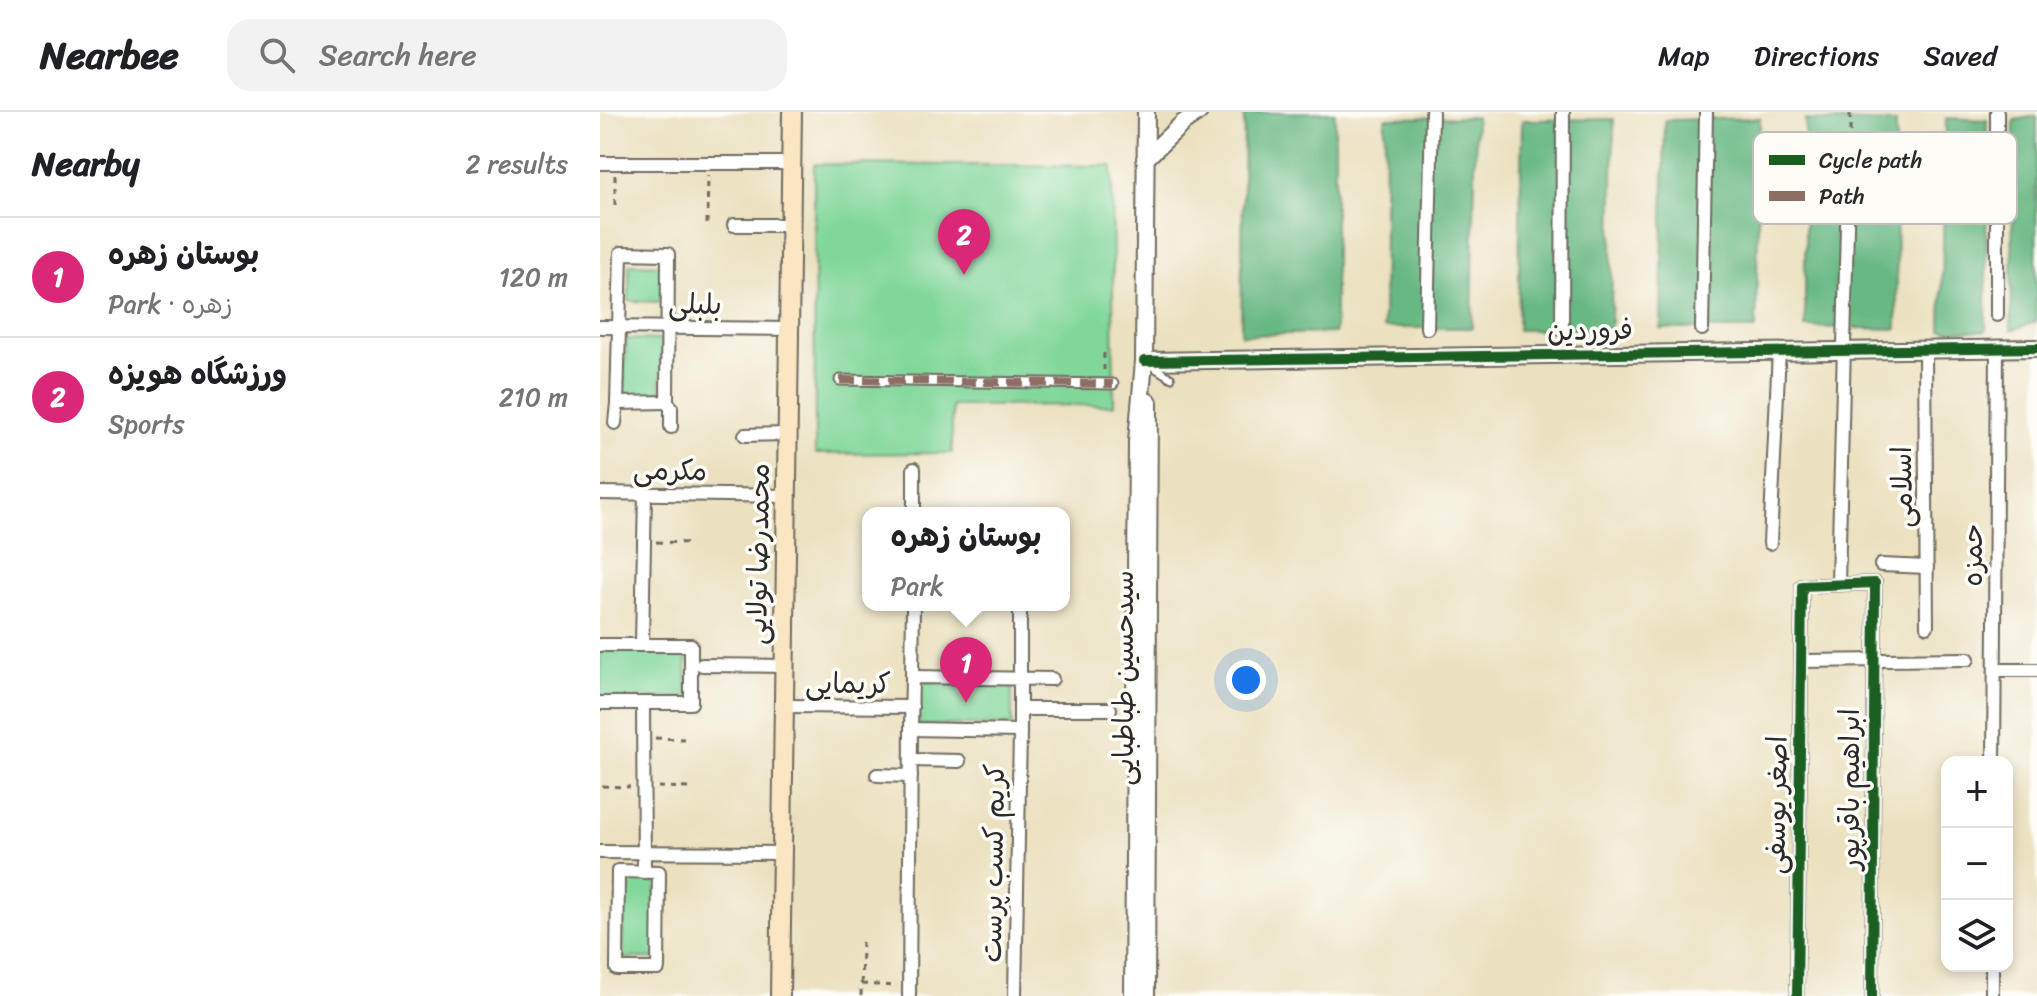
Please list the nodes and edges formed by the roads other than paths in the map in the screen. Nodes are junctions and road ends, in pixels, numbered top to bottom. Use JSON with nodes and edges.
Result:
{"nodes":[{"id":1,"x":792,"y":112,"type":"edge"},
{"id":2,"x":1146,"y":112,"type":"edge"},
{"id":3,"x":1199,"y":112,"type":"edge"},
{"id":4,"x":1432,"y":112,"type":"edge"},
{"id":5,"x":1563,"y":112,"type":"edge"},
{"id":6,"x":1706,"y":112,"type":"edge"},
{"id":7,"x":1145,"y":159,"type":"junction"},
{"id":8,"x":600,"y":163,"type":"edge"},
{"id":9,"x":791,"y":163,"type":"junction"},
{"id":10,"x":1846,"y":224,"type":"edge"},
{"id":11,"x":1997,"y":224,"type":"edge"},
{"id":12,"x":734,"y":225,"type":"dead end"},
{"id":13,"x":791,"y":225,"type":"junction"},
{"id":14,"x":1997,"y":315,"type":"dead end"},
{"id":15,"x":600,"y":327,"type":"edge"},
{"id":16,"x":620,"y":327,"type":"junction"},
{"id":17,"x":667,"y":328,"type":"junction"},
{"id":18,"x":1427,"y":328,"type":"dead end"},
{"id":19,"x":790,"y":329,"type":"junction"},
{"id":20,"x":1702,"y":329,"type":"dead end"},
{"id":21,"x":1562,"y":330,"type":"dead end"},
{"id":22,"x":1997,"y":348,"type":"junction"},
{"id":23,"x":2037,"y":348,"type":"edge"},
{"id":24,"x":1925,"y":349,"type":"junction"},
{"id":25,"x":1842,"y":350,"type":"junction"},
{"id":26,"x":1779,"y":351,"type":"junction"},
{"id":27,"x":1144,"y":361,"type":"junction"},
{"id":28,"x":1171,"y":378,"type":"dead end"},
{"id":29,"x":840,"y":380,"type":"dead end"},
{"id":30,"x":1109,"y":383,"type":"road end"},
{"id":31,"x":667,"y":402,"type":"junction"},
{"id":32,"x":617,"y":403,"type":"junction"},
{"id":33,"x":615,"y":423,"type":"dead end"},
{"id":34,"x":671,"y":427,"type":"dead end"},
{"id":35,"x":788,"y":434,"type":"junction"},
{"id":36,"x":745,"y":435,"type":"dead end"},
{"id":37,"x":1144,"y":441,"type":"junction"},
{"id":38,"x":914,"y":469,"type":"dead end"},
{"id":39,"x":600,"y":493,"type":"edge"},
{"id":40,"x":645,"y":493,"type":"junction"},
{"id":41,"x":787,"y":496,"type":"junction"},
{"id":42,"x":914,"y":507,"type":"edge"},
{"id":43,"x":1770,"y":543,"type":"dead end"},
{"id":44,"x":1881,"y":565,"type":"dead end"},
{"id":45,"x":1927,"y":567,"type":"junction"},
{"id":46,"x":1838,"y":583,"type":"junction"},
{"id":47,"x":913,"y":611,"type":"edge"},
{"id":48,"x":1020,"y":611,"type":"edge"},
{"id":49,"x":1927,"y":626,"type":"dead end"},
{"id":50,"x":600,"y":645,"type":"edge"},
{"id":51,"x":642,"y":645,"type":"junction"},
{"id":52,"x":1968,"y":659,"type":"dead end"},
{"id":53,"x":1874,"y":660,"type":"junction"},
{"id":54,"x":1802,"y":661,"type":"junction"},
{"id":55,"x":702,"y":665,"type":"dead end"},
{"id":56,"x":785,"y":666,"type":"junction"},
{"id":57,"x":1995,"y":670,"type":"junction"},
{"id":58,"x":2037,"y":670,"type":"edge"},
{"id":59,"x":912,"y":677,"type":"junction"},
{"id":60,"x":1021,"y":678,"type":"junction"},
{"id":61,"x":1052,"y":679,"type":"dead end"},
{"id":62,"x":600,"y":703,"type":"edge"},
{"id":63,"x":643,"y":703,"type":"junction"},
{"id":64,"x":784,"y":706,"type":"junction"},
{"id":65,"x":912,"y":707,"type":"junction"},
{"id":66,"x":1020,"y":709,"type":"junction"},
{"id":67,"x":1110,"y":709,"type":"dead end"},
{"id":68,"x":911,"y":729,"type":"junction"},
{"id":69,"x":1020,"y":731,"type":"junction"},
{"id":70,"x":1994,"y":756,"type":"edge"},
{"id":71,"x":911,"y":760,"type":"junction"},
{"id":72,"x":959,"y":761,"type":"dead end"},
{"id":73,"x":877,"y":775,"type":"dead end"},
{"id":74,"x":911,"y":776,"type":"junction"},
{"id":75,"x":600,"y":852,"type":"edge"},
{"id":76,"x":644,"y":852,"type":"junction"},
{"id":77,"x":782,"y":853,"type":"junction"},
{"id":78,"x":644,"y":872,"type":"junction"},
{"id":79,"x":1992,"y":972,"type":"edge"},
{"id":80,"x":909,"y":991,"type":"edge"},
{"id":81,"x":780,"y":996,"type":"edge"},
{"id":82,"x":1015,"y":996,"type":"edge"},
{"id":83,"x":1133,"y":996,"type":"edge"},
{"id":84,"x":1146,"y":996,"type":"edge"},
{"id":85,"x":1797,"y":996,"type":"edge"},
{"id":86,"x":1872,"y":996,"type":"edge"},
{"id":87,"x":1992,"y":996,"type":"edge"}],
"edges":[{"from":1,"to":9,"type":"main road","name":"محمدرضا تولایی"},
{"from":2,"to":7,"type":"street","name":"سیدحسین طباطبایی"},
{"from":3,"to":7,"type":"street"},
{"from":4,"to":18,"type":"street"},
{"from":5,"to":21,"type":"street"},
{"from":6,"to":20,"type":"street"},
{"from":7,"to":27,"type":"street","name":"سیدحسین طباطبایی"},
{"from":8,"to":9,"type":"street"},
{"from":9,"to":13,"type":"main road","name":"محمدرضا تولایی"},
{"from":10,"to":25,"type":"street"},
{"from":11,"to":14,"type":"street"},
{"from":12,"to":13,"type":"street"},
{"from":13,"to":19,"type":"main road","name":"محمدرضا تولایی"},
{"from":15,"to":16,"type":"street","name":"بلبلی"},
{"from":16,"to":17,"type":"street","name":"بلبلی"},
{"from":16,"to":17,"type":"street"},
{"from":16,"to":32,"type":"street"},
{"from":17,"to":19,"type":"street","name":"بلبلی"},
{"from":17,"to":31,"type":"street"},
{"from":19,"to":35,"type":"main road","name":"محمدرضا تولایی"},
{"from":22,"to":23,"type":"street","name":"فروردین"},
{"from":22,"to":24,"type":"street","name":"فروردین"},
{"from":22,"to":57,"type":"street","name":"حمزه"},
{"from":24,"to":25,"type":"street","name":"فروردین"},
{"from":24,"to":45,"type":"street","name":"اسلامی"},
{"from":25,"to":26,"type":"street","name":"فروردین"},
{"from":25,"to":46,"type":"street"},
{"from":26,"to":27,"type":"street","name":"فروردین"},
{"from":26,"to":43,"type":"street"},
{"from":27,"to":28,"type":"lane"},
{"from":27,"to":37,"type":"street","name":"سیدحسین طباطبایی"},
{"from":29,"to":30,"type":"street"},
{"from":31,"to":32,"type":"street"},
{"from":31,"to":34,"type":"street"},
{"from":32,"to":33,"type":"street"},
{"from":35,"to":36,"type":"street"},
{"from":35,"to":41,"type":"main road","name":"محمدرضا تولایی"},
{"from":37,"to":83,"type":"street","name":"سیدحسین طباطبایی"},
{"from":37,"to":84,"type":"street","name":"سیدحسین طباطبایی"},
{"from":38,"to":42,"type":"street"},
{"from":39,"to":40,"type":"street","name":"مکرمی"},
{"from":40,"to":41,"type":"street","name":"مکرمی"},
{"from":40,"to":51,"type":"street"},
{"from":41,"to":56,"type":"main road","name":"محمدرضا تولایی"},
{"from":44,"to":45,"type":"street"},
{"from":45,"to":49,"type":"street","name":"اسلامی"},
{"from":46,"to":53,"type":"street","name":"ابراهیم باقرپور"},
{"from":46,"to":54,"type":"street","name":"اصغر یوسفی"},
{"from":47,"to":59,"type":"street"},
{"from":48,"to":60,"type":"street","name":"کریم کسب پرست"},
{"from":50,"to":51,"type":"street"},
{"from":51,"to":63,"type":"street"},
{"from":52,"to":53,"type":"street"},
{"from":53,"to":54,"type":"street"},
{"from":53,"to":86,"type":"street","name":"ابراهیم باقرپور"},
{"from":54,"to":85,"type":"street","name":"اصغر یوسفی"},
{"from":55,"to":56,"type":"street"},
{"from":56,"to":64,"type":"main road","name":"محمدرضا تولایی"},
{"from":57,"to":58,"type":"street"},
{"from":57,"to":70,"type":"street","name":"حمزه"},
{"from":59,"to":60,"type":"street"},
{"from":59,"to":65,"type":"street"},
{"from":60,"to":61,"type":"street"},
{"from":60,"to":66,"type":"street","name":"کریم کسب پرست"},
{"from":62,"to":63,"type":"street"},
{"from":63,"to":76,"type":"street"},
{"from":64,"to":65,"type":"street","name":"کریمایی"},
{"from":64,"to":77,"type":"main road","name":"محمدرضا تولایی"},
{"from":65,"to":68,"type":"street"},
{"from":66,"to":67,"type":"street"},
{"from":66,"to":69,"type":"street","name":"کریم کسب پرست"},
{"from":68,"to":69,"type":"street"},
{"from":68,"to":71,"type":"street"},
{"from":69,"to":82,"type":"street","name":"کریم کسب پرست"},
{"from":71,"to":72,"type":"street"},
{"from":71,"to":74,"type":"street"},
{"from":73,"to":74,"type":"street"},
{"from":74,"to":80,"type":"street"},
{"from":75,"to":76,"type":"street"},
{"from":76,"to":77,"type":"street"},
{"from":76,"to":78,"type":"street"},
{"from":77,"to":81,"type":"main road","name":"محمدرضا تولایی"},
{"from":78,"to":78,"type":"street"},
{"from":79,"to":87,"type":"street"}]}
